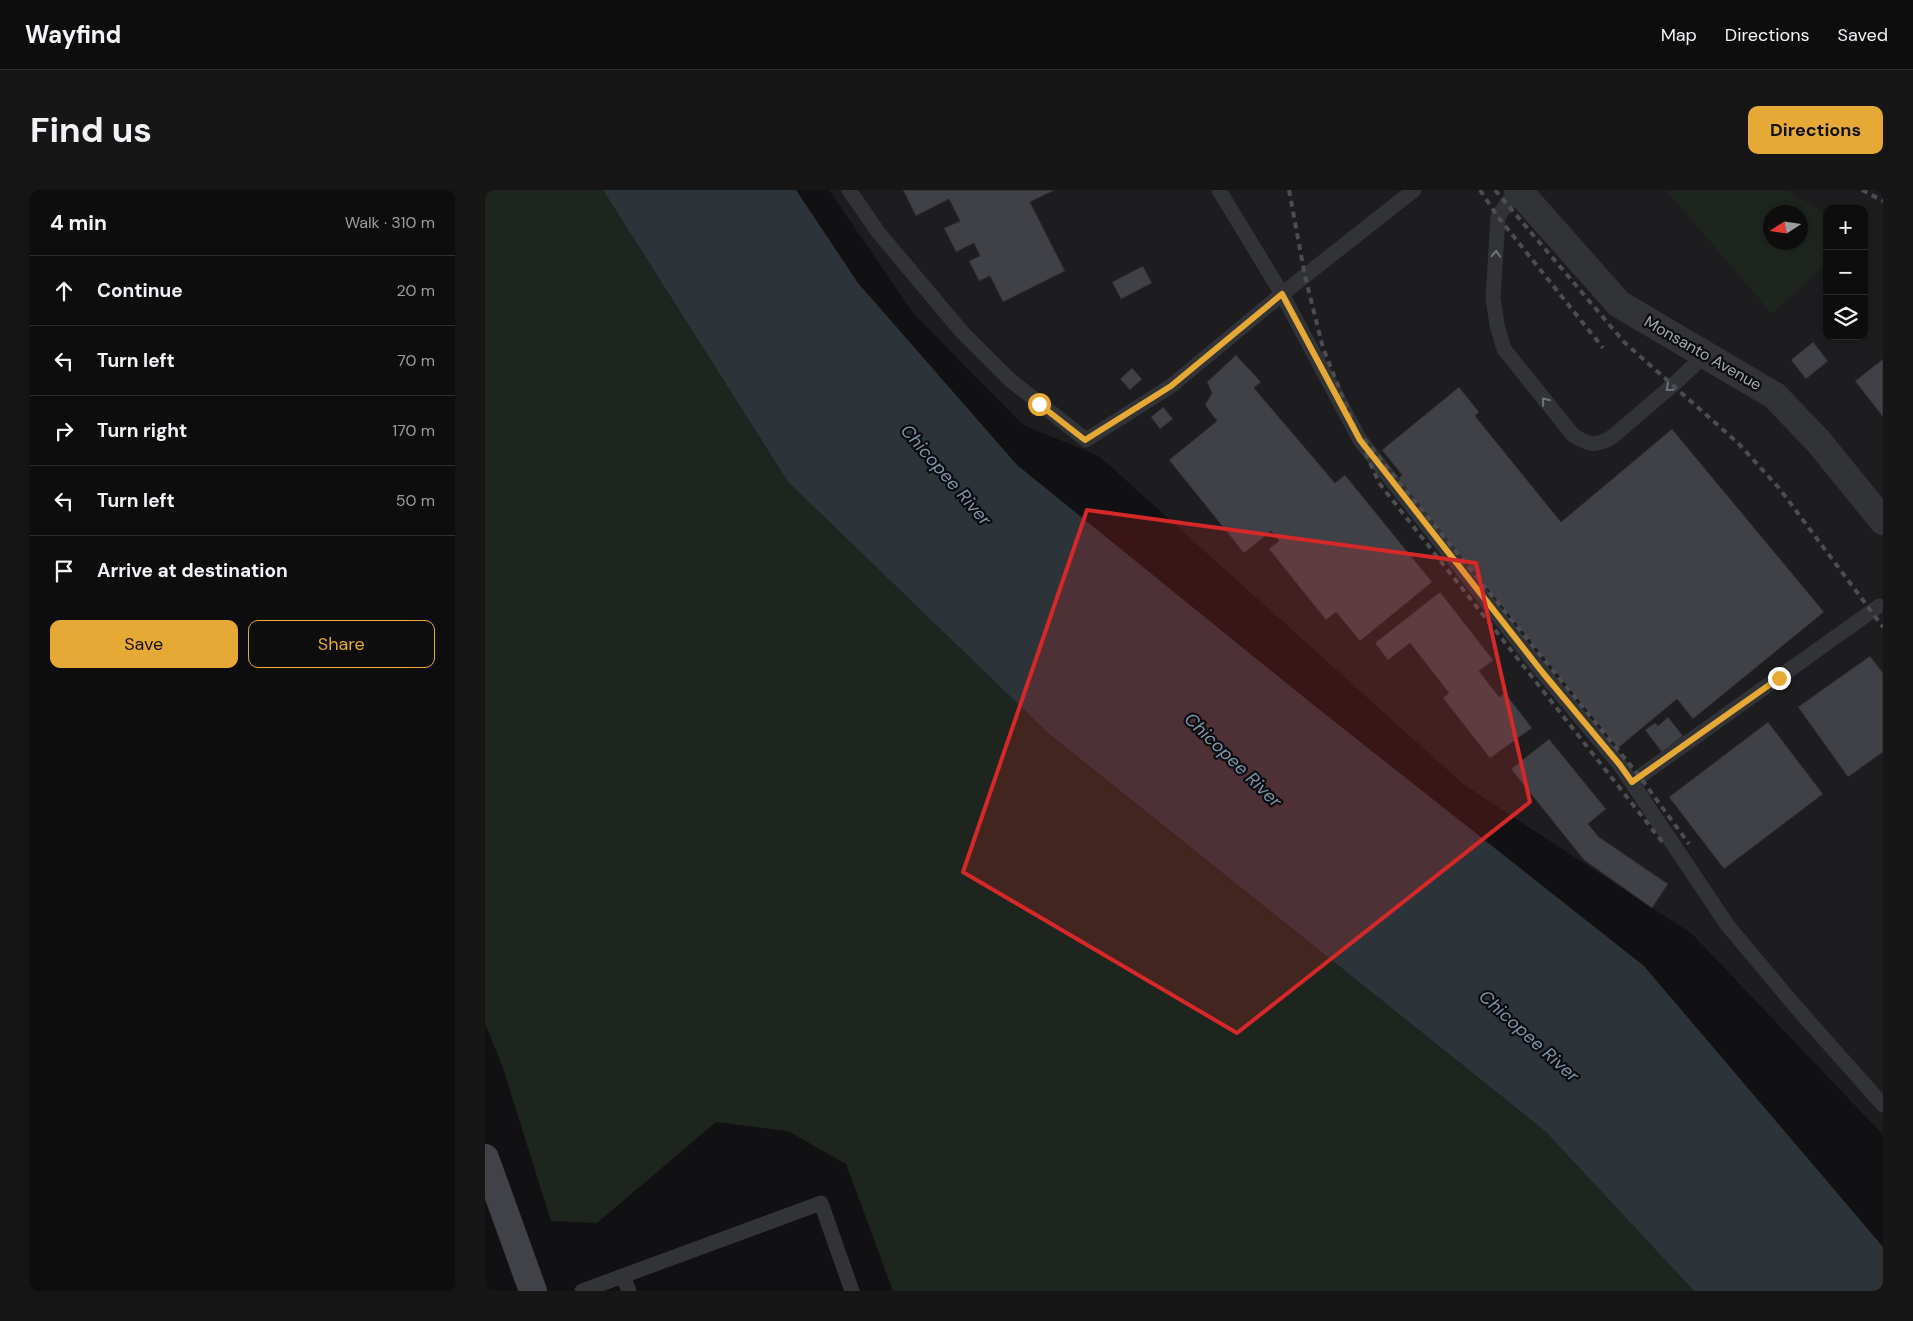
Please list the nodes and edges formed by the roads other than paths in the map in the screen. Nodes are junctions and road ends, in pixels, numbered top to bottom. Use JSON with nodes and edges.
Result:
{"nodes":[{"id":1,"x":849,"y":190,"type":"edge"},
{"id":2,"x":1219,"y":190,"type":"edge"},
{"id":3,"x":1413,"y":190,"type":"edge"},
{"id":4,"x":1517,"y":190,"type":"edge"},
{"id":5,"x":1282,"y":294,"type":"junction"},
{"id":6,"x":1705,"y":355,"type":"junction"},
{"id":7,"x":1880,"y":513,"type":"edge"},
{"id":8,"x":1882,"y":608,"type":"edge"},
{"id":9,"x":1632,"y":782,"type":"junction"},
{"id":10,"x":1883,"y":1105,"type":"edge"},
{"id":11,"x":485,"y":1158,"type":"edge"},
{"id":12,"x":623,"y":1276,"type":"junction"},
{"id":13,"x":533,"y":1291,"type":"edge"},
{"id":14,"x":582,"y":1291,"type":"edge"},
{"id":15,"x":629,"y":1291,"type":"edge"},
{"id":16,"x":852,"y":1291,"type":"edge"}],
"edges":[{"from":1,"to":5,"type":"lane"},
{"from":2,"to":5,"type":"lane"},
{"from":3,"to":5,"type":"lane"},
{"from":4,"to":6,"type":"street","name":"Monsanto Avenue"},
{"from":6,"to":4,"type":"lane","one_way":true},
{"from":5,"to":9,"type":"lane"},
{"from":6,"to":7,"type":"street","name":"Monsanto Avenue"},
{"from":8,"to":9,"type":"lane"},
{"from":9,"to":10,"type":"lane"},
{"from":11,"to":13,"type":"main road"},
{"from":12,"to":14,"type":"lane"},
{"from":12,"to":15,"type":"lane"},
{"from":12,"to":16,"type":"lane"}]}
